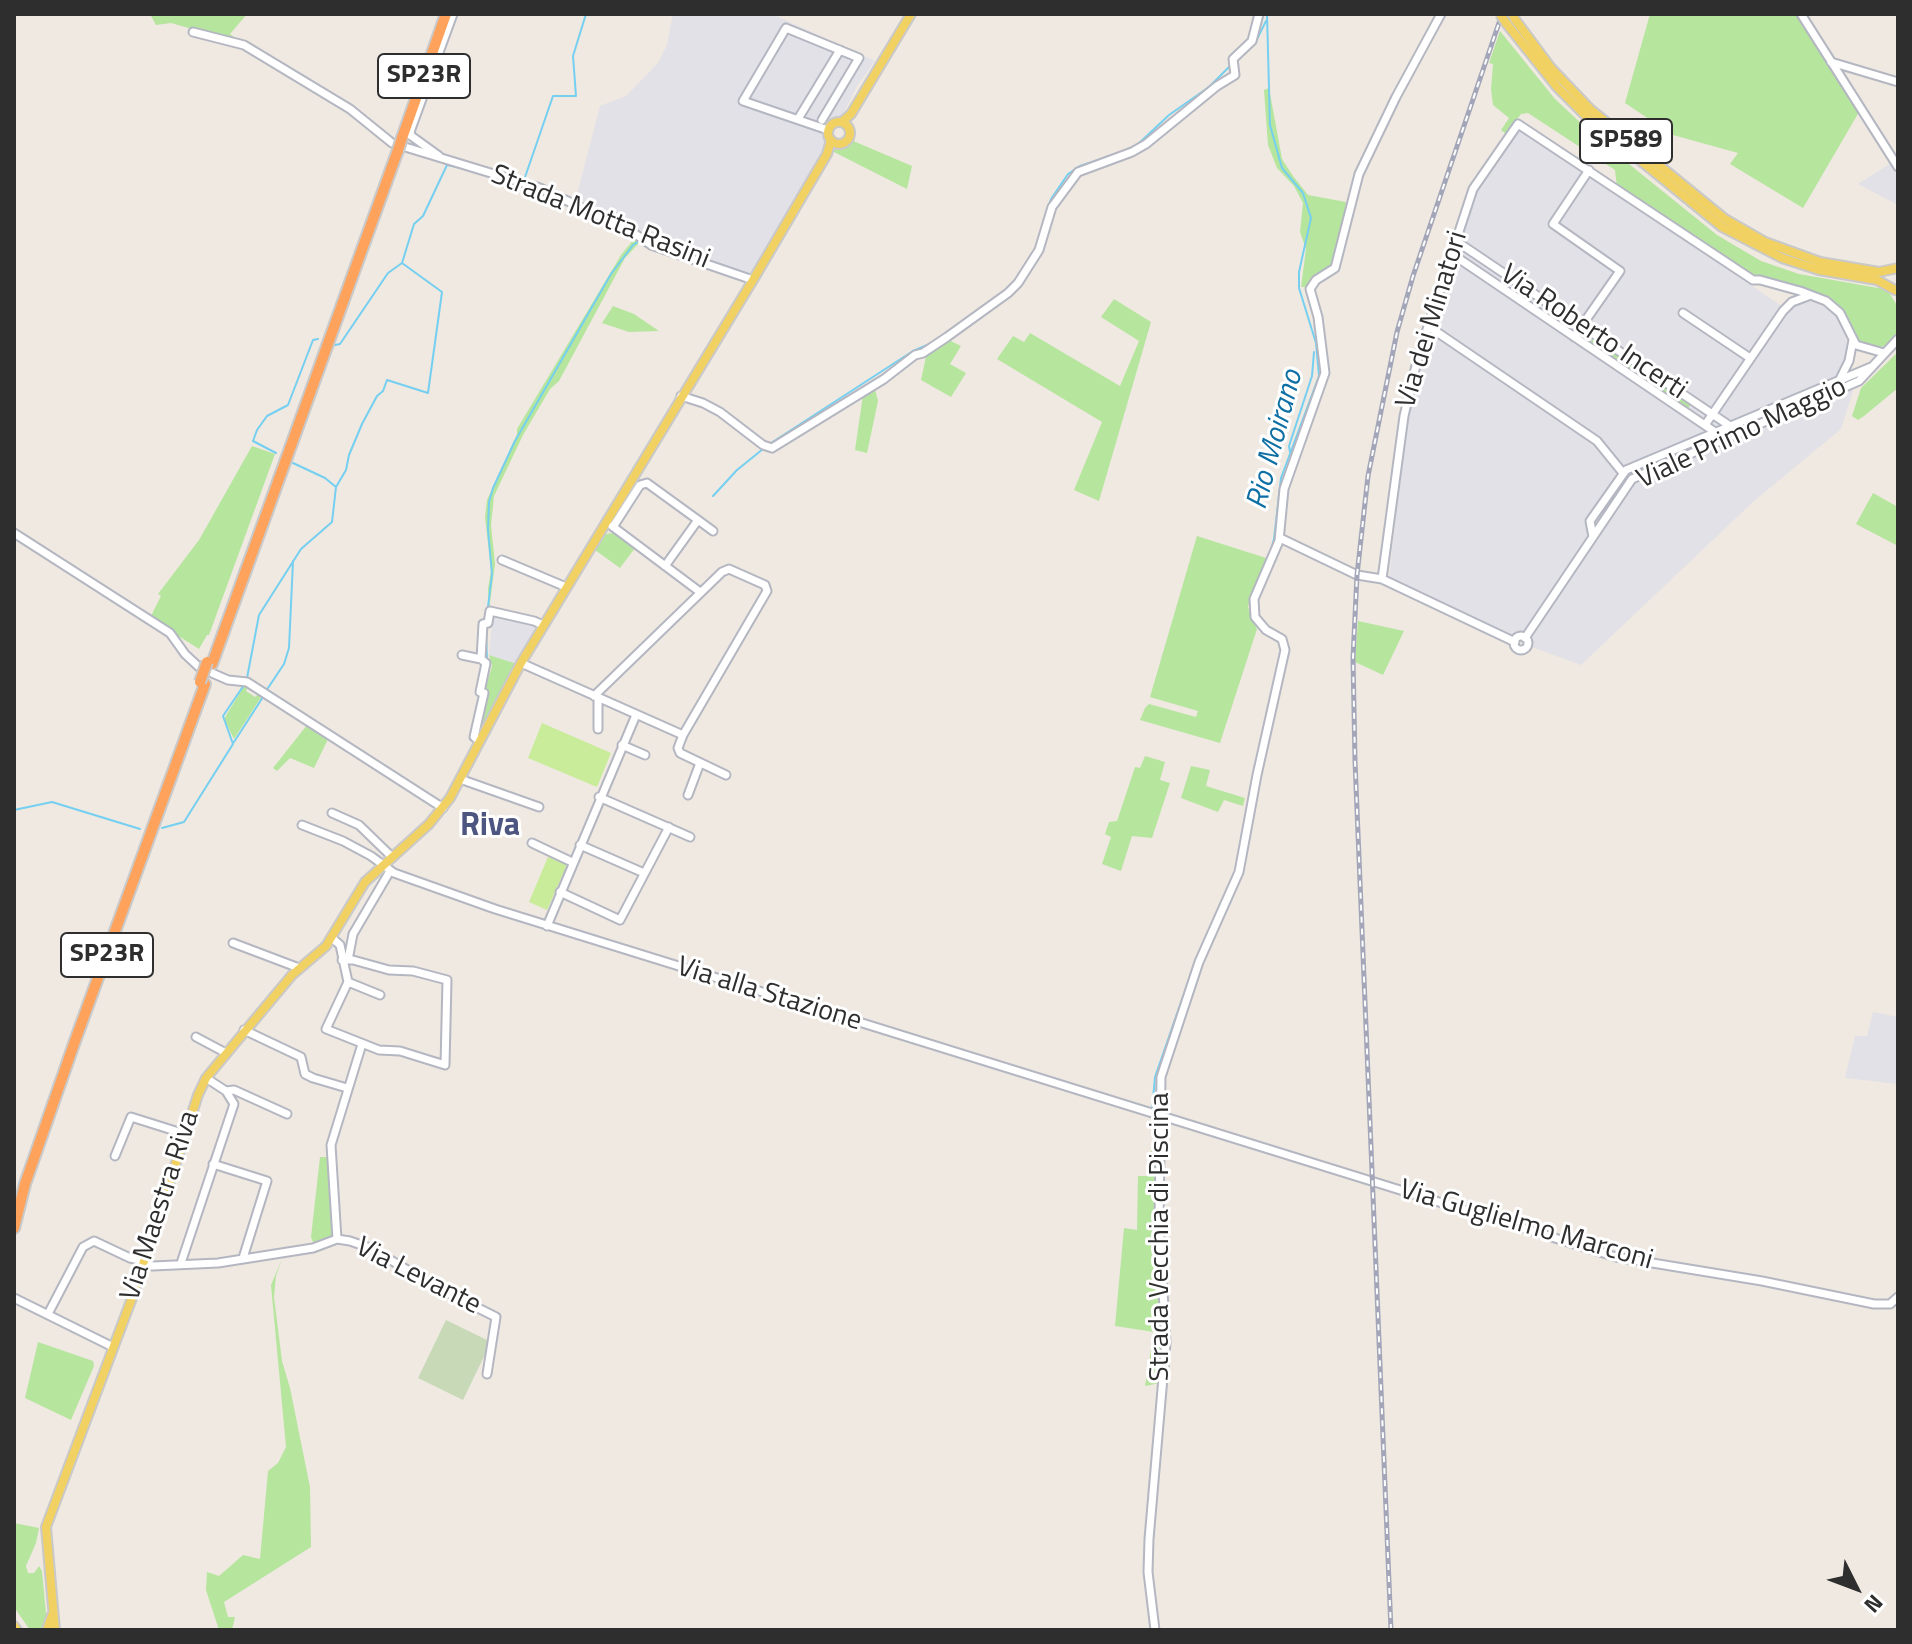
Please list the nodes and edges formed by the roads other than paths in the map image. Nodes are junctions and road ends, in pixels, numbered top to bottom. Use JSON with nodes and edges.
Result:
{"nodes":[{"id":1,"x":440,"y":14,"type":"edge"},
{"id":2,"x":446,"y":14,"type":"edge"},
{"id":3,"x":453,"y":14,"type":"edge"},
{"id":4,"x":911,"y":14,"type":"edge"},
{"id":5,"x":1259,"y":14,"type":"edge"},
{"id":6,"x":1441,"y":14,"type":"edge"},
{"id":7,"x":1801,"y":14,"type":"edge"},
{"id":8,"x":1506,"y":17,"type":"edge"},
{"id":9,"x":193,"y":32,"type":"dead end"},
{"id":10,"x":840,"y":50,"type":"junction"},
{"id":11,"x":1831,"y":62,"type":"junction"},
{"id":12,"x":1898,"y":82,"type":"edge"},
{"id":13,"x":798,"y":119,"type":"junction"},
{"id":14,"x":822,"y":120,"type":"dead end"},
{"id":15,"x":845,"y":125,"type":"junction"},
{"id":16,"x":828,"y":130,"type":"junction"},
{"id":17,"x":399,"y":138,"type":"junction"},
{"id":18,"x":834,"y":142,"type":"junction"},
{"id":19,"x":440,"y":157,"type":"junction"},
{"id":20,"x":1898,"y":167,"type":"edge"},
{"id":21,"x":1589,"y":170,"type":"junction"},
{"id":22,"x":1456,"y":241,"type":"junction"},
{"id":23,"x":1452,"y":254,"type":"junction"},
{"id":24,"x":1476,"y":254,"type":"junction"},
{"id":25,"x":1469,"y":265,"type":"junction"},
{"id":26,"x":1898,"y":267,"type":"edge"},
{"id":27,"x":753,"y":280,"type":"junction"},
{"id":28,"x":1896,"y":293,"type":"edge"},
{"id":29,"x":1810,"y":295,"type":"junction"},
{"id":30,"x":1683,"y":313,"type":"dead end"},
{"id":31,"x":1428,"y":326,"type":"junction"},
{"id":32,"x":1581,"y":326,"type":"junction"},
{"id":33,"x":1574,"y":337,"type":"junction"},
{"id":34,"x":1898,"y":339,"type":"edge"},
{"id":35,"x":1853,"y":340,"type":"junction"},
{"id":36,"x":1884,"y":353,"type":"junction"},
{"id":37,"x":1750,"y":358,"type":"junction"},
{"id":38,"x":1871,"y":367,"type":"junction"},
{"id":39,"x":1837,"y":381,"type":"junction"},
{"id":40,"x":1838,"y":391,"type":"junction"},
{"id":41,"x":681,"y":396,"type":"junction"},
{"id":42,"x":1712,"y":414,"type":"junction"},
{"id":43,"x":1703,"y":424,"type":"junction"},
{"id":44,"x":1722,"y":429,"type":"junction"},
{"id":45,"x":1726,"y":439,"type":"junction"},
{"id":46,"x":1696,"y":440,"type":"junction"},
{"id":47,"x":1623,"y":473,"type":"junction"},
{"id":48,"x":698,"y":520,"type":"junction"},
{"id":49,"x":609,"y":524,"type":"junction"},
{"id":50,"x":713,"y":531,"type":"dead end"},
{"id":51,"x":14,"y":533,"type":"edge"},
{"id":52,"x":1593,"y":537,"type":"junction"},
{"id":53,"x":1280,"y":538,"type":"junction"},
{"id":54,"x":502,"y":560,"type":"dead end"},
{"id":55,"x":665,"y":566,"type":"junction"},
{"id":56,"x":1382,"y":579,"type":"junction"},
{"id":57,"x":566,"y":587,"type":"junction"},
{"id":58,"x":700,"y":592,"type":"junction"},
{"id":59,"x":543,"y":625,"type":"junction"},
{"id":60,"x":462,"y":655,"type":"dead end"},
{"id":61,"x":481,"y":659,"type":"junction"},
{"id":62,"x":521,"y":663,"type":"junction"},
{"id":63,"x":208,"y":667,"type":"junction"},
{"id":64,"x":202,"y":683,"type":"junction"},
{"id":65,"x":596,"y":697,"type":"junction"},
{"id":66,"x":636,"y":715,"type":"junction"},
{"id":67,"x":598,"y":729,"type":"dead end"},
{"id":68,"x":683,"y":735,"type":"junction"},
{"id":69,"x":479,"y":740,"type":"junction"},
{"id":70,"x":622,"y":745,"type":"junction"},
{"id":71,"x":645,"y":755,"type":"dead end"},
{"id":72,"x":700,"y":763,"type":"junction"},
{"id":73,"x":726,"y":775,"type":"dead end"},
{"id":74,"x":460,"y":779,"type":"junction"},
{"id":75,"x":688,"y":795,"type":"dead end"},
{"id":76,"x":599,"y":797,"type":"junction"},
{"id":77,"x":539,"y":807,"type":"dead end"},
{"id":78,"x":443,"y":808,"type":"junction"},
{"id":79,"x":332,"y":813,"type":"dead end"},
{"id":80,"x":302,"y":825,"type":"dead end"},
{"id":81,"x":669,"y":827,"type":"junction"},
{"id":82,"x":690,"y":837,"type":"dead end"},
{"id":83,"x":532,"y":843,"type":"dead end"},
{"id":84,"x":580,"y":845,"type":"junction"},
{"id":85,"x":392,"y":857,"type":"junction"},
{"id":86,"x":572,"y":862,"type":"junction"},
{"id":87,"x":386,"y":868,"type":"junction"},
{"id":88,"x":644,"y":873,"type":"junction"},
{"id":89,"x":560,"y":892,"type":"junction"},
{"id":90,"x":547,"y":926,"type":"junction"},
{"id":91,"x":332,"y":938,"type":"junction"},
{"id":92,"x":233,"y":943,"type":"dead end"},
{"id":93,"x":345,"y":960,"type":"junction"},
{"id":94,"x":299,"y":968,"type":"junction"},
{"id":95,"x":348,"y":982,"type":"junction"},
{"id":96,"x":380,"y":995,"type":"dead end"},
{"id":97,"x":244,"y":1030,"type":"junction"},
{"id":98,"x":196,"y":1037,"type":"dead end"},
{"id":99,"x":362,"y":1044,"type":"junction"},
{"id":100,"x":226,"y":1053,"type":"junction"},
{"id":101,"x":206,"y":1078,"type":"junction"},
{"id":102,"x":347,"y":1088,"type":"junction"},
{"id":103,"x":226,"y":1091,"type":"junction"},
{"id":104,"x":287,"y":1114,"type":"dead end"},
{"id":105,"x":1159,"y":1115,"type":"junction"},
{"id":106,"x":185,"y":1134,"type":"junction"},
{"id":107,"x":115,"y":1156,"type":"dead end"},
{"id":108,"x":213,"y":1164,"type":"junction"},
{"id":109,"x":14,"y":1206,"type":"edge"},
{"id":110,"x":14,"y":1228,"type":"edge"},
{"id":111,"x":337,"y":1239,"type":"junction"},
{"id":112,"x":243,"y":1258,"type":"junction"},
{"id":113,"x":143,"y":1262,"type":"junction"},
{"id":114,"x":181,"y":1263,"type":"junction"},
{"id":115,"x":1898,"y":1297,"type":"edge"},
{"id":116,"x":14,"y":1298,"type":"edge"},
{"id":117,"x":48,"y":1314,"type":"junction"},
{"id":118,"x":113,"y":1347,"type":"junction"},
{"id":119,"x":487,"y":1374,"type":"dead end"},
{"id":120,"x":53,"y":1610,"type":"junction"},
{"id":121,"x":47,"y":1630,"type":"edge"},
{"id":122,"x":55,"y":1630,"type":"edge"},
{"id":123,"x":1155,"y":1630,"type":"edge"}],
"edges":[{"from":1,"to":17,"type":"highway","number":"SP23R"},
{"from":2,"to":17,"type":"highway","number":"SP23R"},
{"from":3,"to":19,"type":"street"},
{"from":4,"to":15,"type":"main road"},
{"from":5,"to":41,"type":"street"},
{"from":6,"to":53,"type":"street","name":"Strada Vecchia di Piscina"},
{"from":7,"to":11,"type":"street"},
{"from":8,"to":26,"type":"main road","number":"SP589"},
{"from":8,"to":28,"type":"main road","number":"SP589"},
{"from":9,"to":19,"type":"street","name":"Strada Motta Rasini"},
{"from":10,"to":13,"type":"street"},
{"from":10,"to":13,"type":"street"},
{"from":10,"to":14,"type":"street"},
{"from":11,"to":12,"type":"street"},
{"from":11,"to":20,"type":"street"},
{"from":13,"to":16,"type":"street"},
{"from":15,"to":16,"type":"main road"},
{"from":15,"to":18,"type":"main road","name":"Via Maestra Riva"},
{"from":16,"to":18,"type":"main road"},
{"from":17,"to":63,"type":"highway","number":"SP23R","bridge":true},
{"from":18,"to":27,"type":"main road","name":"Via Maestra Riva"},
{"from":19,"to":27,"type":"street","name":"Strada Motta Rasini"},
{"from":21,"to":22,"type":"street","name":"Via dei Minatori"},
{"from":21,"to":29,"type":"street"},
{"from":21,"to":32,"type":"street"},
{"from":22,"to":23,"type":"street","name":"Via dei Minatori"},
{"from":22,"to":24,"type":"street","name":"Via Roberto Incerti"},
{"from":23,"to":25,"type":"street","name":"Via Roberto Incerti"},
{"from":23,"to":31,"type":"street","name":"Via dei Minatori"},
{"from":24,"to":25,"type":"street"},
{"from":24,"to":32,"type":"street","name":"Via Roberto Incerti"},
{"from":25,"to":33,"type":"street","name":"Via Roberto Incerti"},
{"from":26,"to":28,"type":"main road","number":"SP589"},
{"from":27,"to":41,"type":"main road","name":"Via Maestra Riva"},
{"from":29,"to":35,"type":"street"},
{"from":29,"to":37,"type":"street"},
{"from":30,"to":37,"type":"street"},
{"from":31,"to":47,"type":"street"},
{"from":31,"to":56,"type":"street","name":"Via dei Minatori"},
{"from":32,"to":33,"type":"street"},
{"from":32,"to":42,"type":"street","name":"Via Roberto Incerti"},
{"from":33,"to":43,"type":"street","name":"Via Roberto Incerti"},
{"from":34,"to":36,"type":"street","name":"Viale Primo Maggio"},
{"from":35,"to":36,"type":"street"},
{"from":35,"to":39,"type":"street"},
{"from":36,"to":38,"type":"street","name":"Viale Primo Maggio"},
{"from":37,"to":42,"type":"street"},
{"from":38,"to":39,"type":"street","name":"Viale Primo Maggio"},
{"from":38,"to":40,"type":"street","name":"Viale Primo Maggio"},
{"from":39,"to":40,"type":"street"},
{"from":39,"to":44,"type":"street","name":"Viale Primo Maggio"},
{"from":40,"to":45,"type":"street","name":"Viale Primo Maggio"},
{"from":41,"to":49,"type":"main road","name":"Via Maestra Riva"},
{"from":42,"to":43,"type":"street"},
{"from":42,"to":44,"type":"street","name":"Via Roberto Incerti"},
{"from":43,"to":44,"type":"street","name":"Via Roberto Incerti"},
{"from":43,"to":46,"type":"street"},
{"from":44,"to":45,"type":"street"},
{"from":44,"to":46,"type":"street","name":"Viale Primo Maggio"},
{"from":45,"to":52,"type":"street","name":"Viale Primo Maggio"},
{"from":46,"to":47,"type":"street","name":"Viale Primo Maggio"},
{"from":47,"to":52,"type":"street","name":"Viale Primo Maggio"},
{"from":48,"to":49,"type":"street"},
{"from":48,"to":50,"type":"street"},
{"from":48,"to":55,"type":"street"},
{"from":49,"to":55,"type":"street"},
{"from":49,"to":57,"type":"main road","name":"Via Maestra Riva"},
{"from":51,"to":63,"type":"street"},
{"from":52,"to":56,"type":"street"},
{"from":53,"to":56,"type":"street"},
{"from":53,"to":105,"type":"street","name":"Strada Vecchia di Piscina"},
{"from":54,"to":57,"type":"street"},
{"from":55,"to":58,"type":"street"},
{"from":57,"to":59,"type":"main road","name":"Via Maestra Riva"},
{"from":58,"to":65,"type":"street"},
{"from":58,"to":68,"type":"street"},
{"from":59,"to":61,"type":"street","name":"Via Maestra Riva"},
{"from":59,"to":62,"type":"main road","name":"Via Maestra Riva"},
{"from":60,"to":61,"type":"street"},
{"from":61,"to":69,"type":"street","name":"Via Maestra Riva"},
{"from":62,"to":65,"type":"street"},
{"from":62,"to":69,"type":"main road","name":"Via Maestra Riva"},
{"from":63,"to":64,"type":"highway","number":"SP23R","bridge":true},
{"from":63,"to":78,"type":"street"},
{"from":64,"to":109,"type":"highway","number":"SP23R"},
{"from":64,"to":110,"type":"highway","number":"SP23R"},
{"from":65,"to":66,"type":"street"},
{"from":65,"to":67,"type":"street"},
{"from":66,"to":68,"type":"street"},
{"from":66,"to":70,"type":"street"},
{"from":68,"to":72,"type":"street"},
{"from":69,"to":74,"type":"main road","name":"Via Maestra Riva"},
{"from":70,"to":71,"type":"street"},
{"from":70,"to":76,"type":"street"},
{"from":72,"to":73,"type":"street"},
{"from":72,"to":75,"type":"street"},
{"from":74,"to":77,"type":"street"},
{"from":74,"to":78,"type":"main road","name":"Via Maestra Riva"},
{"from":76,"to":81,"type":"street"},
{"from":76,"to":84,"type":"street"},
{"from":78,"to":85,"type":"main road","name":"Via Maestra Riva"},
{"from":79,"to":85,"type":"street"},
{"from":80,"to":87,"type":"street","name":"Via alla Stazione"},
{"from":81,"to":82,"type":"street"},
{"from":81,"to":88,"type":"street"},
{"from":83,"to":86,"type":"street"},
{"from":84,"to":86,"type":"street"},
{"from":84,"to":88,"type":"street"},
{"from":85,"to":87,"type":"main road","name":"Via Maestra Riva"},
{"from":86,"to":89,"type":"street"},
{"from":87,"to":90,"type":"street","name":"Via alla Stazione"},
{"from":87,"to":91,"type":"main road","name":"Via Maestra Riva"},
{"from":87,"to":93,"type":"street"},
{"from":88,"to":89,"type":"street"},
{"from":89,"to":90,"type":"street"},
{"from":90,"to":105,"type":"street","name":"Via alla Stazione"},
{"from":91,"to":93,"type":"street"},
{"from":91,"to":94,"type":"main road","name":"Via Maestra Riva"},
{"from":92,"to":94,"type":"street"},
{"from":93,"to":95,"type":"street"},
{"from":93,"to":99,"type":"street"},
{"from":94,"to":97,"type":"main road","name":"Via Maestra Riva"},
{"from":95,"to":96,"type":"street"},
{"from":95,"to":99,"type":"street"},
{"from":97,"to":100,"type":"main road","name":"Via Maestra Riva"},
{"from":97,"to":102,"type":"street"},
{"from":98,"to":100,"type":"street"},
{"from":99,"to":102,"type":"street","name":"Via Levante"},
{"from":100,"to":101,"type":"main road","name":"Via Maestra Riva"},
{"from":101,"to":103,"type":"street"},
{"from":101,"to":106,"type":"main road","name":"Via Maestra Riva"},
{"from":102,"to":111,"type":"street","name":"Via Levante"},
{"from":103,"to":104,"type":"street"},
{"from":103,"to":108,"type":"street"},
{"from":105,"to":115,"type":"street","name":"Via Guglielmo Marconi"},
{"from":105,"to":123,"type":"street","name":"Strada Vecchia di Piscina"},
{"from":106,"to":107,"type":"street"},
{"from":106,"to":113,"type":"main road","name":"Via Maestra Riva"},
{"from":108,"to":112,"type":"street"},
{"from":108,"to":114,"type":"street"},
{"from":111,"to":112,"type":"street"},
{"from":111,"to":119,"type":"street","name":"Via Levante"},
{"from":112,"to":114,"type":"street"},
{"from":113,"to":114,"type":"street"},
{"from":113,"to":117,"type":"street"},
{"from":113,"to":118,"type":"main road","name":"Via Maestra Riva"},
{"from":116,"to":117,"type":"street"},
{"from":117,"to":118,"type":"street"},
{"from":118,"to":120,"type":"main road","name":"Via Maestra Riva"},
{"from":120,"to":121,"type":"main road"},
{"from":120,"to":122,"type":"main road","name":"Via Maestra Riva"}]}
